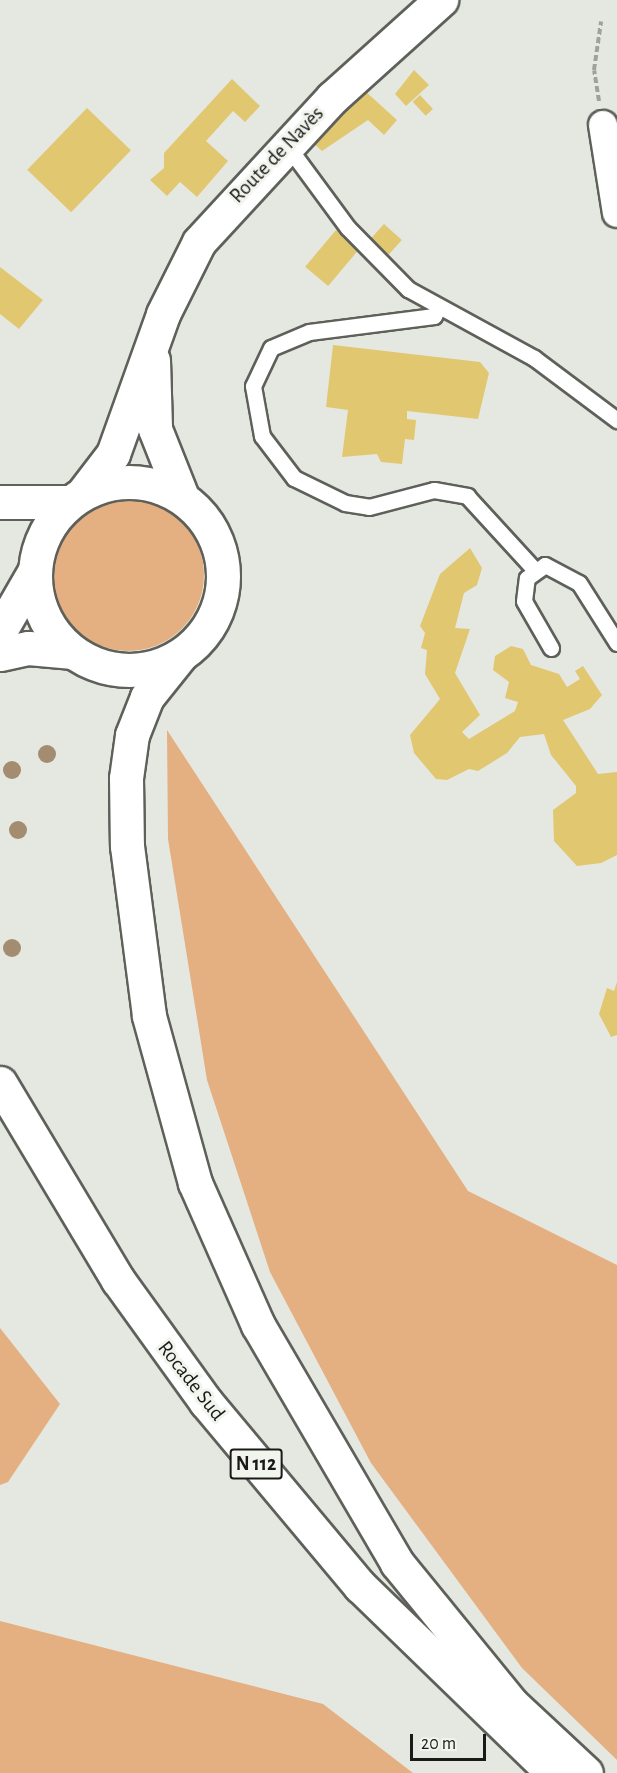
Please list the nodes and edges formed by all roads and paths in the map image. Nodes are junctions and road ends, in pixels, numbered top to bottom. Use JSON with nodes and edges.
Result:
{"nodes":[{"id":1,"x":441,"y":0,"type":"edge"},
{"id":2,"x":601,"y":22,"type":"dead end"},
{"id":3,"x":603,"y":125,"type":"joint"},
{"id":4,"x":286,"y":144,"type":"junction"},
{"id":5,"x":617,"y":213,"type":"edge"},
{"id":6,"x":438,"y":308,"type":"junction"},
{"id":7,"x":154,"y":341,"type":"junction"},
{"id":8,"x":617,"y":420,"type":"edge"},
{"id":9,"x":76,"y":497,"type":"junction"},
{"id":10,"x":182,"y":497,"type":"junction"},
{"id":11,"x":0,"y":502,"type":"edge"},
{"id":12,"x":533,"y":568,"type":"junction"},
{"id":13,"x":34,"y":572,"type":"junction"},
{"id":14,"x":612,"y":624,"type":"edge"},
{"id":15,"x":0,"y":631,"type":"edge"},
{"id":16,"x":617,"y":643,"type":"edge"},
{"id":17,"x":551,"y":648,"type":"dead end"},
{"id":18,"x":73,"y":652,"type":"junction"},
{"id":19,"x":0,"y":654,"type":"edge"},
{"id":20,"x":180,"y":656,"type":"junction"},
{"id":21,"x":5,"y":1099,"type":"edge"},
{"id":22,"x":554,"y":1773,"type":"edge"},
{"id":23,"x":586,"y":1773,"type":"edge"}],
"edges":[{"from":1,"to":4,"type":"main road","name":"Route de Navès"},
{"from":2,"to":3,"type":"path"},
{"from":3,"to":5,"type":"street"},
{"from":4,"to":6,"type":"lane"},
{"from":4,"to":7,"type":"main road","name":"Route de Navès"},
{"from":6,"to":8,"type":"lane"},
{"from":6,"to":12,"type":"lane"},
{"from":7,"to":9,"type":"main road","name":"Route de Navès"},
{"from":7,"to":10,"type":"main road","name":"Route de Navès"},
{"from":9,"to":10,"type":"main road","name":"Route de Navès"},
{"from":9,"to":11,"type":"main road"},
{"from":9,"to":13,"type":"main road","name":"Route de Navès"},
{"from":10,"to":20,"type":"main road","name":"Route de Navès"},
{"from":12,"to":14,"type":"lane"},
{"from":12,"to":17,"type":"lane"},
{"from":13,"to":15,"type":"main road","name":"Route de Navès"},
{"from":13,"to":18,"type":"main road","name":"Route de Navès"},
{"from":14,"to":16,"type":"lane"},
{"from":18,"to":19,"type":"main road","name":"Route de Navès"},
{"from":18,"to":20,"type":"main road","name":"Route de Navès"},
{"from":20,"to":23,"type":"main road"},
{"from":21,"to":22,"type":"main road","name":"Rocade Sud","number":"N 112"}]}
